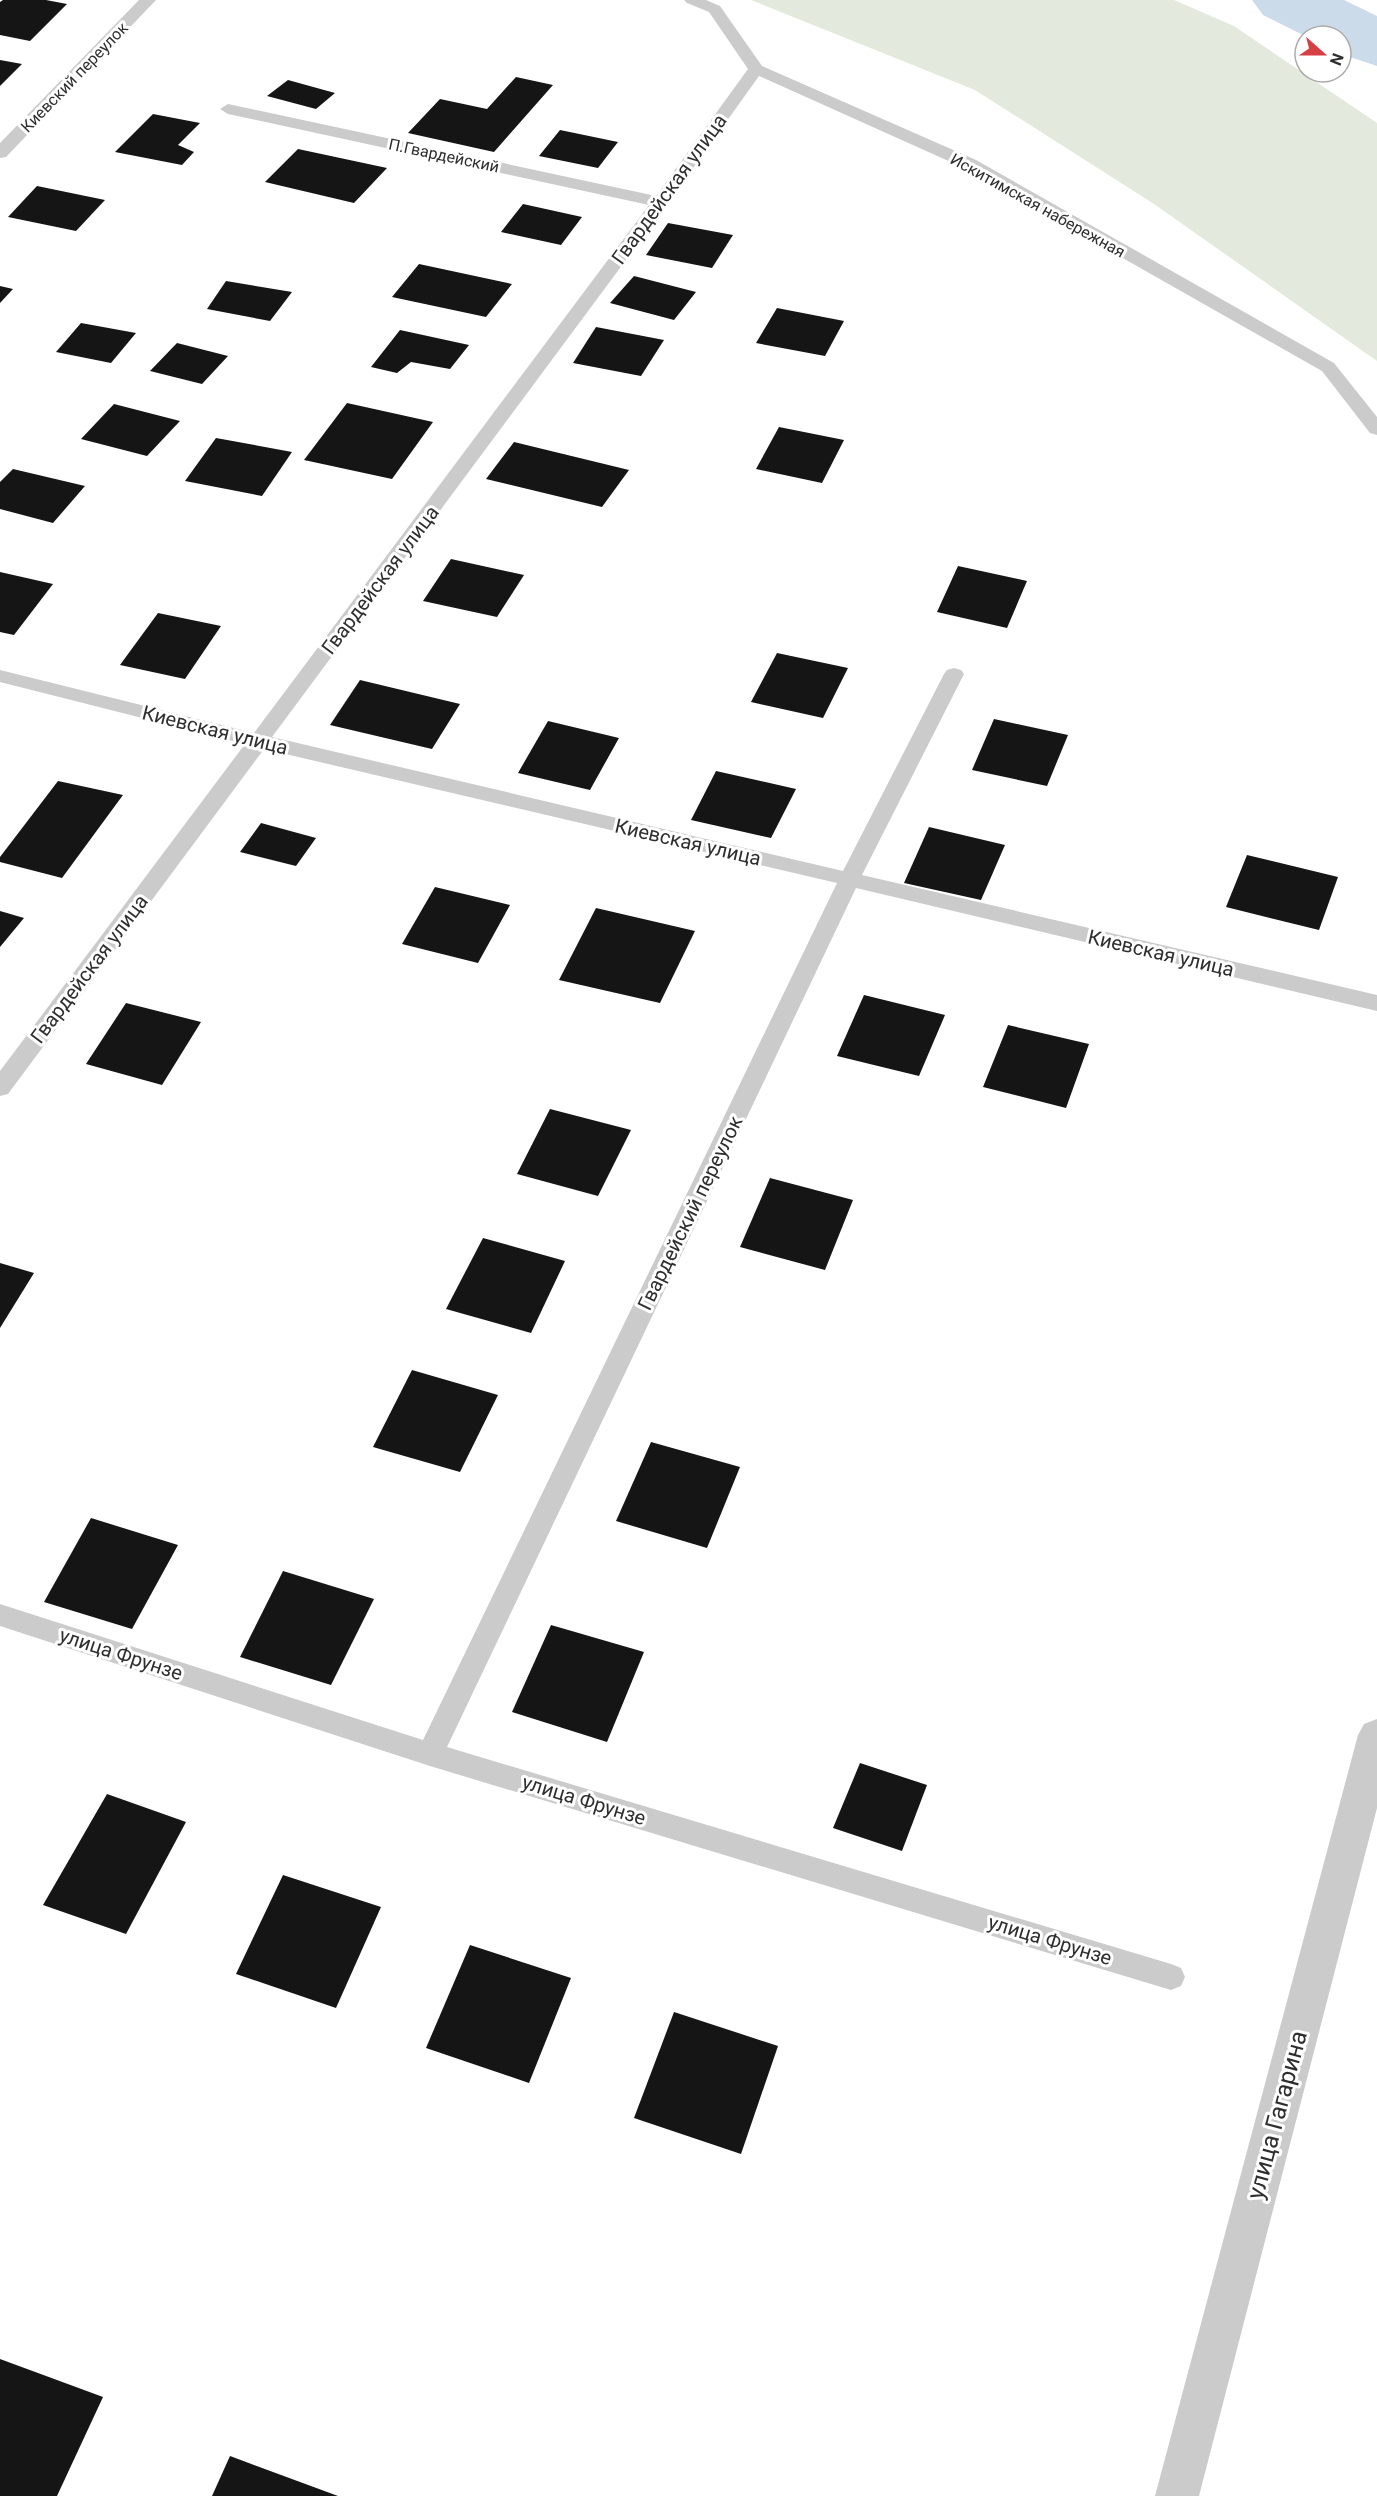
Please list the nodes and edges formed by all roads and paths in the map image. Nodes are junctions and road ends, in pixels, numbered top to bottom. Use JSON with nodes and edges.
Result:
{"nodes":[{"id":1,"x":148,"y":0,"type":"edge"},
{"id":2,"x":692,"y":0,"type":"edge"},
{"id":3,"x":756,"y":69,"type":"junction"},
{"id":4,"x":228,"y":109,"type":"dead end"},
{"id":5,"x":0,"y":153,"type":"edge"},
{"id":6,"x":660,"y":202,"type":"junction"},
{"id":7,"x":1377,"y":429,"type":"edge"},
{"id":8,"x":954,"y":674,"type":"dead end"},
{"id":9,"x":0,"y":676,"type":"edge"},
{"id":10,"x":260,"y":741,"type":"junction"},
{"id":11,"x":849,"y":880,"type":"junction"},
{"id":12,"x":1377,"y":1003,"type":"edge"},
{"id":13,"x":0,"y":1088,"type":"edge"},
{"id":14,"x":0,"y":1615,"type":"edge"},
{"id":15,"x":1377,"y":1735,"type":"edge"},
{"id":16,"x":430,"y":1754,"type":"junction"},
{"id":17,"x":1171,"y":1977,"type":"dead end"},
{"id":18,"x":1178,"y":2496,"type":"edge"}],
"edges":[{"from":1,"to":5,"type":"lane","name":"Киевский переулок"},
{"from":2,"to":3,"type":"lane"},
{"from":3,"to":6,"type":"lane","name":"Гвардейская улица"},
{"from":3,"to":7,"type":"lane","name":"Искитимская набережная"},
{"from":4,"to":6,"type":"lane","name":"П.Гвардейский"},
{"from":6,"to":10,"type":"lane","name":"Гвардейская улица"},
{"from":8,"to":11,"type":"lane","name":"Гвардейский переулок"},
{"from":9,"to":10,"type":"lane","name":"Киевская улица"},
{"from":10,"to":11,"type":"lane","name":"Киевская улица"},
{"from":10,"to":13,"type":"lane","name":"Гвардейская улица"},
{"from":11,"to":12,"type":"lane","name":"Киевская улица"},
{"from":11,"to":16,"type":"lane","name":"Гвардейский переулок"},
{"from":14,"to":16,"type":"lane","name":"улица Фрунзе"},
{"from":15,"to":18,"type":"street","name":"улица Гагарина"},
{"from":16,"to":17,"type":"lane","name":"улица Фрунзе"}]}
